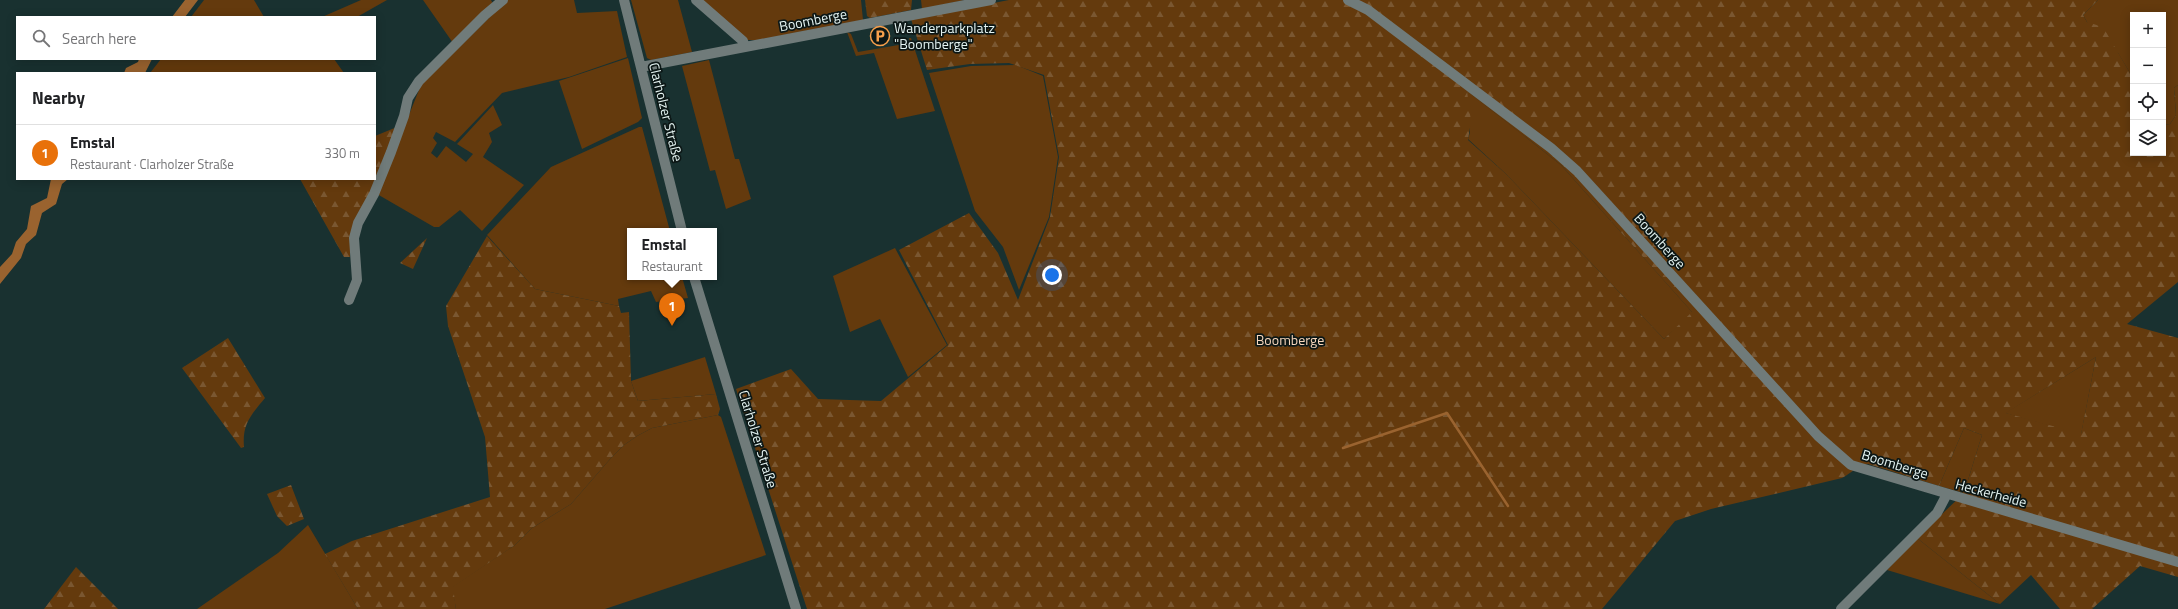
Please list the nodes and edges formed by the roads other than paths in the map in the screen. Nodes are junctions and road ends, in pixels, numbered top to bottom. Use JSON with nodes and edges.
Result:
{"nodes":[{"id":1,"x":503,"y":0,"type":"edge"},
{"id":2,"x":624,"y":0,"type":"edge"},
{"id":3,"x":696,"y":0,"type":"edge"},
{"id":4,"x":991,"y":0,"type":"edge"},
{"id":5,"x":1348,"y":0,"type":"edge"},
{"id":6,"x":745,"y":47,"type":"junction"},
{"id":7,"x":641,"y":68,"type":"junction"},
{"id":8,"x":681,"y":228,"type":"edge"},
{"id":9,"x":695,"y":280,"type":"edge"},
{"id":10,"x":349,"y":300,"type":"dead end"},
{"id":11,"x":1947,"y":494,"type":"junction"},
{"id":12,"x":2178,"y":562,"type":"edge"},
{"id":13,"x":796,"y":609,"type":"edge"},
{"id":14,"x":1841,"y":609,"type":"edge"}],
"edges":[{"from":1,"to":10,"type":"street"},
{"from":2,"to":7,"type":"street","name":"Clarholzer Straße"},
{"from":3,"to":6,"type":"street"},
{"from":4,"to":6,"type":"street","name":"Boomberge"},
{"from":5,"to":11,"type":"street","name":"Boomberge"},
{"from":6,"to":7,"type":"street","name":"Boomberge"},
{"from":7,"to":8,"type":"street","name":"Clarholzer Straße"},
{"from":9,"to":13,"type":"street","name":"Clarholzer Straße"},
{"from":11,"to":12,"type":"street","name":"Heckerheide"},
{"from":11,"to":14,"type":"street","name":"Heckerheide"}]}
